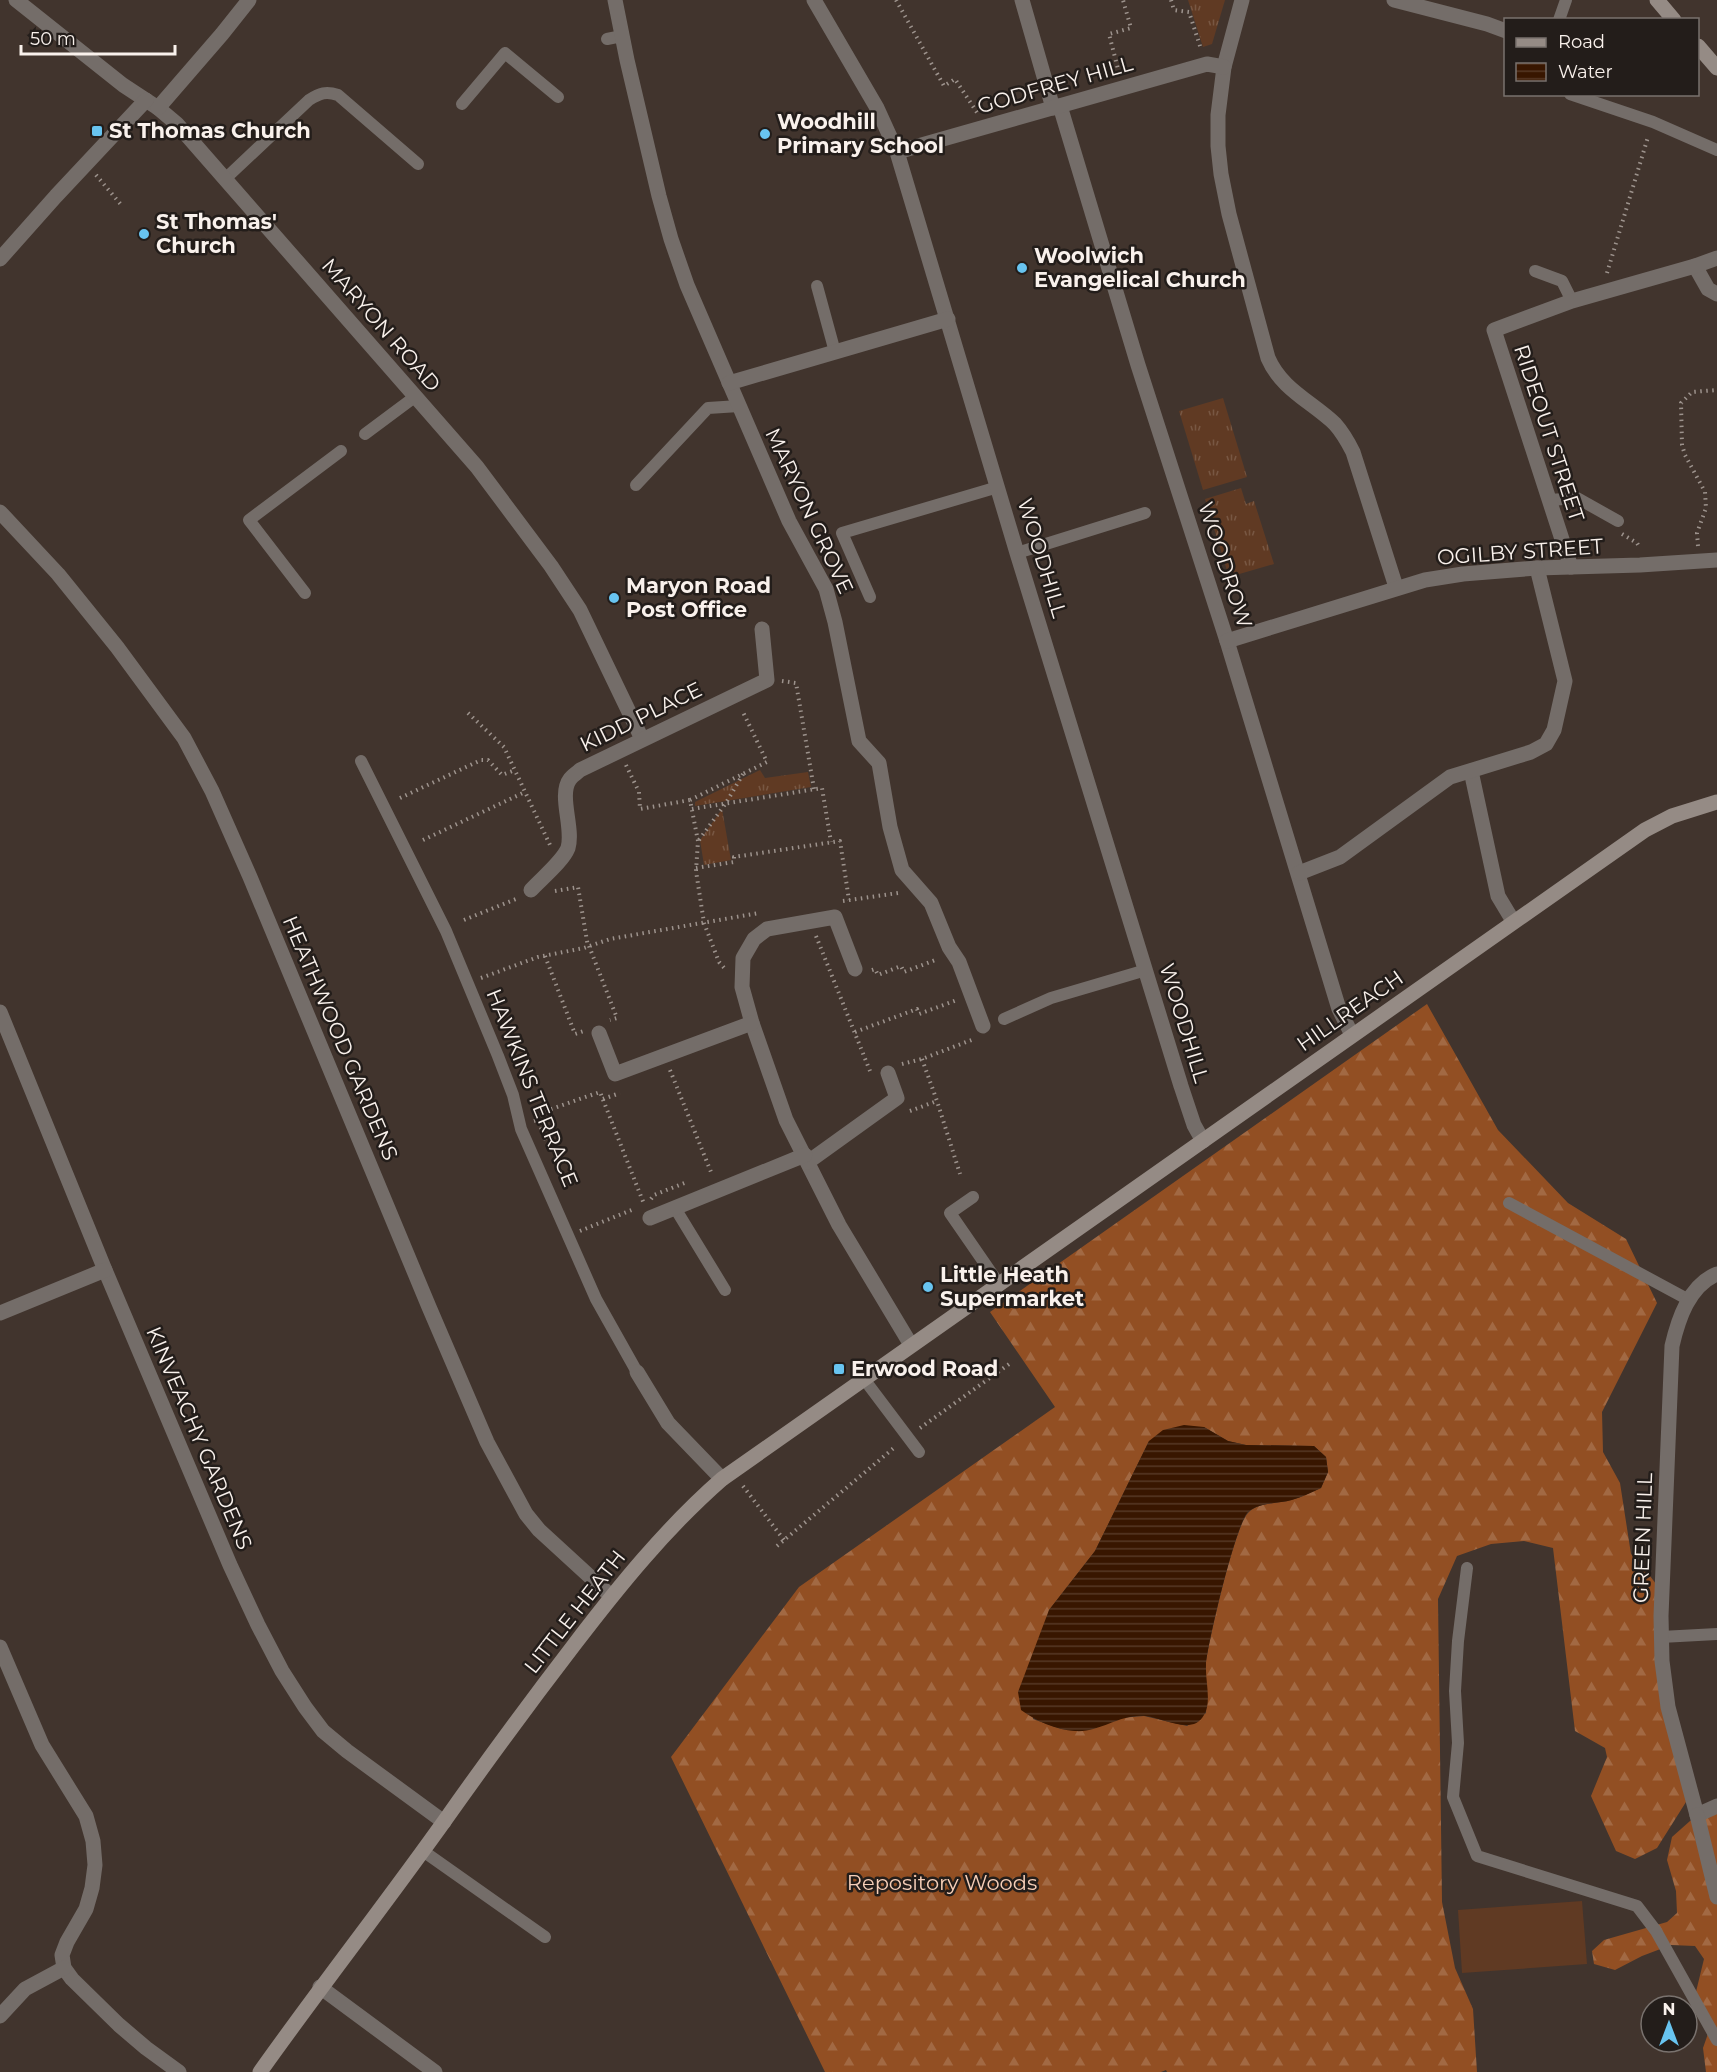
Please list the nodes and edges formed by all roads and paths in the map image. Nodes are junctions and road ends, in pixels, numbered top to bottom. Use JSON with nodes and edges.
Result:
{"nodes":[{"id":1,"x":16,"y":0,"type":"edge"},
{"id":2,"x":249,"y":0,"type":"edge"},
{"id":3,"x":615,"y":0,"type":"edge"},
{"id":4,"x":814,"y":0,"type":"edge"},
{"id":5,"x":896,"y":0,"type":"edge"},
{"id":6,"x":1022,"y":0,"type":"edge"},
{"id":7,"x":1123,"y":0,"type":"edge"},
{"id":8,"x":1171,"y":0,"type":"edge"},
{"id":9,"x":1242,"y":0,"type":"edge"},
{"id":10,"x":1394,"y":0,"type":"edge"},
{"id":11,"x":1566,"y":0,"type":"edge"},
{"id":12,"x":1657,"y":0,"type":"edge"},
{"id":13,"x":1560,"y":18,"type":"edge"},
{"id":14,"x":1672,"y":18,"type":"edge"},
{"id":15,"x":1504,"y":30,"type":"edge"},
{"id":16,"x":1699,"y":47,"type":"edge"},
{"id":17,"x":1206,"y":64,"type":"junction"},
{"id":18,"x":1224,"y":67,"type":"junction"},
{"id":19,"x":1717,"y":68,"type":"edge"},
{"id":20,"x":1124,"y":88,"type":"junction"},
{"id":21,"x":1576,"y":96,"type":"edge"},
{"id":22,"x":558,"y":97,"type":"dead end"},
{"id":23,"x":152,"y":104,"type":"junction"},
{"id":24,"x":462,"y":104,"type":"dead end"},
{"id":25,"x":1056,"y":107,"type":"junction"},
{"id":26,"x":1653,"y":122,"type":"junction"},
{"id":27,"x":986,"y":127,"type":"junction"},
{"id":28,"x":1717,"y":150,"type":"edge"},
{"id":29,"x":897,"y":152,"type":"junction"},
{"id":30,"x":418,"y":164,"type":"dead end"},
{"id":31,"x":96,"y":175,"type":"dead end"},
{"id":32,"x":225,"y":178,"type":"junction"},
{"id":33,"x":123,"y":207,"type":"dead end"},
{"id":34,"x":1717,"y":258,"type":"edge"},
{"id":35,"x":0,"y":259,"type":"edge"},
{"id":36,"x":1695,"y":266,"type":"junction"},
{"id":37,"x":1535,"y":271,"type":"dead end"},
{"id":38,"x":1606,"y":278,"type":"dead end"},
{"id":39,"x":817,"y":286,"type":"dead end"},
{"id":40,"x":1717,"y":294,"type":"edge"},
{"id":41,"x":1572,"y":301,"type":"junction"},
{"id":42,"x":948,"y":319,"type":"junction"},
{"id":43,"x":835,"y":352,"type":"junction"},
{"id":44,"x":729,"y":383,"type":"junction"},
{"id":45,"x":1717,"y":390,"type":"edge"},
{"id":46,"x":416,"y":396,"type":"junction"},
{"id":47,"x":739,"y":406,"type":"junction"},
{"id":48,"x":364,"y":434,"type":"dead end"},
{"id":49,"x":341,"y":451,"type":"dead end"},
{"id":50,"x":636,"y":485,"type":"dead end"},
{"id":51,"x":998,"y":487,"type":"junction"},
{"id":52,"x":1550,"y":500,"type":"junction"},
{"id":53,"x":0,"y":512,"type":"edge"},
{"id":54,"x":1145,"y":513,"type":"dead end"},
{"id":55,"x":1618,"y":521,"type":"joint"},
{"id":56,"x":1017,"y":553,"type":"junction"},
{"id":57,"x":1717,"y":560,"type":"edge"},
{"id":58,"x":1699,"y":562,"type":"junction"},
{"id":59,"x":1640,"y":566,"type":"junction"},
{"id":60,"x":1570,"y":567,"type":"junction"},
{"id":61,"x":1537,"y":568,"type":"junction"},
{"id":62,"x":1396,"y":587,"type":"junction"},
{"id":63,"x":305,"y":593,"type":"dead end"},
{"id":64,"x":870,"y":597,"type":"dead end"},
{"id":65,"x":762,"y":629,"type":"dead end"},
{"id":66,"x":1227,"y":641,"type":"junction"},
{"id":67,"x":767,"y":680,"type":"junction"},
{"id":68,"x":735,"y":696,"type":"junction"},
{"id":69,"x":468,"y":713,"type":"dead end"},
{"id":70,"x":642,"y":739,"type":"junction"},
{"id":71,"x":619,"y":751,"type":"junction"},
{"id":72,"x":361,"y":761,"type":"dead end"},
{"id":73,"x":515,"y":770,"type":"junction"},
{"id":74,"x":1471,"y":771,"type":"junction"},
{"id":75,"x":744,"y":774,"type":"junction"},
{"id":76,"x":814,"y":789,"type":"junction"},
{"id":77,"x":525,"y":792,"type":"junction"},
{"id":78,"x":400,"y":798,"type":"dead end"},
{"id":79,"x":690,"y":800,"type":"junction"},
{"id":80,"x":1717,"y":802,"type":"edge"},
{"id":81,"x":726,"y":803,"type":"junction"},
{"id":82,"x":692,"y":809,"type":"junction"},
{"id":83,"x":423,"y":840,"type":"dead end"},
{"id":84,"x":698,"y":841,"type":"junction"},
{"id":85,"x":831,"y":842,"type":"junction"},
{"id":86,"x":558,"y":862,"type":"junction"},
{"id":87,"x":696,"y":868,"type":"junction"},
{"id":88,"x":1299,"y":873,"type":"junction"},
{"id":89,"x":920,"y":889,"type":"junction"},
{"id":90,"x":538,"y":891,"type":"junction"},
{"id":91,"x":849,"y":900,"type":"junction"},
{"id":92,"x":838,"y":902,"type":"dead end"},
{"id":93,"x":762,"y":913,"type":"dead end"},
{"id":94,"x":464,"y":920,"type":"dead end"},
{"id":95,"x":810,"y":921,"type":"junction"},
{"id":96,"x":1513,"y":921,"type":"junction"},
{"id":97,"x":704,"y":923,"type":"junction"},
{"id":98,"x":588,"y":947,"type":"junction"},
{"id":99,"x":953,"y":953,"type":"junction"},
{"id":100,"x":545,"y":956,"type":"junction"},
{"id":101,"x":1146,"y":970,"type":"junction"},
{"id":102,"x":855,"y":974,"type":"junction"},
{"id":103,"x":467,"y":983,"type":"junction"},
{"id":104,"x":835,"y":984,"type":"junction"},
{"id":105,"x":742,"y":987,"type":"junction"},
{"id":106,"x":972,"y":994,"type":"junction"},
{"id":107,"x":0,"y":1012,"type":"edge"},
{"id":108,"x":1004,"y":1019,"type":"dead end"},
{"id":109,"x":752,"y":1023,"type":"junction"},
{"id":110,"x":597,"y":1028,"type":"junction"},
{"id":111,"x":855,"y":1032,"type":"junction"},
{"id":112,"x":979,"y":1032,"type":"joint"},
{"id":113,"x":1352,"y":1035,"type":"junction"},
{"id":114,"x":664,"y":1056,"type":"junction"},
{"id":115,"x":922,"y":1059,"type":"junction"},
{"id":116,"x":681,"y":1069,"type":"dead end"},
{"id":117,"x":671,"y":1073,"type":"junction"},
{"id":118,"x":883,"y":1073,"type":"junction"},
{"id":119,"x":661,"y":1077,"type":"dead end"},
{"id":120,"x":622,"y":1092,"type":"dead end"},
{"id":121,"x":603,"y":1099,"type":"junction"},
{"id":122,"x":542,"y":1113,"type":"dead end"},
{"id":123,"x":1203,"y":1141,"type":"junction"},
{"id":124,"x":806,"y":1158,"type":"junction"},
{"id":125,"x":711,"y":1172,"type":"dead end"},
{"id":126,"x":960,"y":1174,"type":"dead end"},
{"id":127,"x":973,"y":1197,"type":"dead end"},
{"id":128,"x":1509,"y":1203,"type":"dead end"},
{"id":129,"x":675,"y":1208,"type":"junction"},
{"id":130,"x":647,"y":1211,"type":"joint"},
{"id":131,"x":105,"y":1270,"type":"junction"},
{"id":132,"x":1017,"y":1272,"type":"joint"},
{"id":133,"x":1717,"y":1275,"type":"edge"},
{"id":134,"x":999,"y":1284,"type":"junction"},
{"id":135,"x":725,"y":1290,"type":"dead end"},
{"id":136,"x":1689,"y":1300,"type":"junction"},
{"id":137,"x":0,"y":1313,"type":"edge"},
{"id":138,"x":911,"y":1345,"type":"junction"},
{"id":139,"x":1012,"y":1362,"type":"dead end"},
{"id":140,"x":637,"y":1372,"type":"joint"},
{"id":141,"x":864,"y":1379,"type":"junction"},
{"id":142,"x":908,"y":1437,"type":"junction"},
{"id":143,"x":919,"y":1452,"type":"dead end"},
{"id":144,"x":722,"y":1479,"type":"junction"},
{"id":145,"x":742,"y":1484,"type":"dead end"},
{"id":146,"x":784,"y":1540,"type":"junction"},
{"id":147,"x":777,"y":1546,"type":"dead end"},
{"id":148,"x":1467,"y":1568,"type":"dead end"},
{"id":149,"x":611,"y":1596,"type":"junction"},
{"id":150,"x":1717,"y":1634,"type":"edge"},
{"id":151,"x":1661,"y":1637,"type":"junction"},
{"id":152,"x":0,"y":1647,"type":"edge"},
{"id":153,"x":1717,"y":1806,"type":"edge"},
{"id":154,"x":1697,"y":1815,"type":"junction"},
{"id":155,"x":444,"y":1822,"type":"junction"},
{"id":156,"x":423,"y":1851,"type":"junction"},
{"id":157,"x":1717,"y":1897,"type":"edge"},
{"id":158,"x":545,"y":1937,"type":"dead end"},
{"id":159,"x":64,"y":1968,"type":"junction"},
{"id":160,"x":320,"y":1987,"type":"junction"},
{"id":161,"x":0,"y":2016,"type":"edge"},
{"id":162,"x":1717,"y":2040,"type":"edge"},
{"id":163,"x":179,"y":2072,"type":"edge"},
{"id":164,"x":260,"y":2072,"type":"edge"},
{"id":165,"x":435,"y":2072,"type":"edge"}],
"edges":[{"from":1,"to":23,"type":"street","name":"MARYON ROAD"},
{"from":2,"to":23,"type":"street"},
{"from":3,"to":44,"type":"street","name":"MARYON GROVE"},
{"from":4,"to":29,"type":"street","name":"WOODHILL"},
{"from":5,"to":27,"type":"path"},
{"from":6,"to":25,"type":"street","name":"WOODROW"},
{"from":7,"to":20,"type":"path"},
{"from":8,"to":17,"type":"path"},
{"from":9,"to":18,"type":"street"},
{"from":10,"to":15,"type":"street"},
{"from":11,"to":13,"type":"lane"},
{"from":12,"to":14,"type":"main road"},
{"from":16,"to":19,"type":"main road"},
{"from":17,"to":18,"type":"street","name":"GODFREY HILL"},
{"from":17,"to":20,"type":"street","name":"GODFREY HILL"},
{"from":18,"to":62,"type":"street"},
{"from":20,"to":25,"type":"street","name":"GODFREY HILL"},
{"from":21,"to":26,"type":"lane"},
{"from":22,"to":24,"type":"lane"},
{"from":23,"to":32,"type":"street","name":"MARYON ROAD"},
{"from":23,"to":35,"type":"street"},
{"from":25,"to":27,"type":"street","name":"GODFREY HILL"},
{"from":25,"to":66,"type":"street","name":"WOODROW"},
{"from":26,"to":28,"type":"lane"},
{"from":26,"to":38,"type":"path"},
{"from":27,"to":29,"type":"street","name":"GODFREY HILL"},
{"from":29,"to":42,"type":"street","name":"WOODHILL"},
{"from":30,"to":32,"type":"lane"},
{"from":31,"to":33,"type":"path"},
{"from":32,"to":46,"type":"street","name":"MARYON ROAD"},
{"from":34,"to":36,"type":"street","name":"RIDEOUT STREET"},
{"from":36,"to":40,"type":"street"},
{"from":36,"to":41,"type":"street","name":"RIDEOUT STREET"},
{"from":37,"to":41,"type":"lane"},
{"from":39,"to":43,"type":"lane"},
{"from":41,"to":52,"type":"street","name":"RIDEOUT STREET"},
{"from":42,"to":43,"type":"street"},
{"from":42,"to":51,"type":"street","name":"WOODHILL"},
{"from":43,"to":44,"type":"street"},
{"from":44,"to":47,"type":"street","name":"MARYON GROVE"},
{"from":45,"to":58,"type":"path"},
{"from":46,"to":48,"type":"lane"},
{"from":46,"to":70,"type":"street","name":"MARYON ROAD"},
{"from":47,"to":50,"type":"lane"},
{"from":47,"to":89,"type":"street","name":"MARYON GROVE"},
{"from":49,"to":63,"type":"lane"},
{"from":51,"to":56,"type":"street","name":"WOODHILL"},
{"from":51,"to":64,"type":"lane"},
{"from":52,"to":55,"type":"lane"},
{"from":52,"to":60,"type":"street","name":"RIDEOUT STREET"},
{"from":53,"to":149,"type":"street","name":"HEATHWOOD GARDENS"},
{"from":54,"to":56,"type":"lane"},
{"from":55,"to":59,"type":"path"},
{"from":56,"to":101,"type":"street","name":"WOODHILL"},
{"from":57,"to":58,"type":"street","name":"OGILBY STREET"},
{"from":58,"to":59,"type":"street","name":"OGILBY STREET"},
{"from":59,"to":60,"type":"street","name":"OGILBY STREET"},
{"from":60,"to":61,"type":"street","name":"OGILBY STREET"},
{"from":61,"to":62,"type":"street","name":"OGILBY STREET"},
{"from":61,"to":74,"type":"street"},
{"from":62,"to":66,"type":"street","name":"OGILBY STREET"},
{"from":65,"to":67,"type":"street"},
{"from":66,"to":88,"type":"street","name":"WOODROW"},
{"from":67,"to":68,"type":"street","name":"KIDD PLACE"},
{"from":67,"to":76,"type":"path"},
{"from":68,"to":70,"type":"street","name":"KIDD PLACE"},
{"from":68,"to":75,"type":"path"},
{"from":69,"to":73,"type":"path"},
{"from":70,"to":71,"type":"street","name":"KIDD PLACE"},
{"from":71,"to":79,"type":"path"},
{"from":71,"to":86,"type":"street","name":"KIDD PLACE"},
{"from":72,"to":103,"type":"lane","name":"HAWKINS TERRACE"},
{"from":73,"to":77,"type":"path"},
{"from":73,"to":78,"type":"path"},
{"from":74,"to":88,"type":"street"},
{"from":74,"to":96,"type":"street"},
{"from":75,"to":79,"type":"path"},
{"from":75,"to":81,"type":"path"},
{"from":76,"to":81,"type":"path"},
{"from":76,"to":85,"type":"path"},
{"from":77,"to":83,"type":"path"},
{"from":77,"to":86,"type":"path"},
{"from":79,"to":82,"type":"path"},
{"from":80,"to":96,"type":"main road","name":"HILLREACH"},
{"from":81,"to":82,"type":"path"},
{"from":81,"to":84,"type":"path"},
{"from":82,"to":84,"type":"path"},
{"from":84,"to":87,"type":"path"},
{"from":85,"to":87,"type":"path"},
{"from":85,"to":91,"type":"path"},
{"from":86,"to":90,"type":"street","name":"KIDD PLACE"},
{"from":87,"to":97,"type":"path"},
{"from":88,"to":113,"type":"street","name":"WOODROW"},
{"from":89,"to":91,"type":"path"},
{"from":89,"to":99,"type":"street","name":"MARYON GROVE"},
{"from":90,"to":94,"type":"path"},
{"from":90,"to":98,"type":"path"},
{"from":91,"to":92,"type":"path"},
{"from":93,"to":97,"type":"path"},
{"from":95,"to":102,"type":"street"},
{"from":95,"to":104,"type":"path"},
{"from":95,"to":105,"type":"street"},
{"from":96,"to":113,"type":"main road","name":"HILLREACH"},
{"from":97,"to":98,"type":"path"},
{"from":97,"to":105,"type":"path"},
{"from":98,"to":100,"type":"path"},
{"from":98,"to":110,"type":"path"},
{"from":99,"to":102,"type":"path"},
{"from":99,"to":106,"type":"street","name":"MARYON GROVE"},
{"from":100,"to":103,"type":"path"},
{"from":100,"to":110,"type":"path"},
{"from":101,"to":108,"type":"lane"},
{"from":101,"to":123,"type":"street","name":"WOODHILL"},
{"from":102,"to":104,"type":"path"},
{"from":103,"to":140,"type":"lane","name":"HAWKINS TERRACE"},
{"from":104,"to":111,"type":"path"},
{"from":105,"to":109,"type":"street"},
{"from":106,"to":111,"type":"path"},
{"from":106,"to":112,"type":"street","name":"MARYON GROVE"},
{"from":107,"to":131,"type":"street","name":"KINVEACHY GARDENS"},
{"from":109,"to":114,"type":"street"},
{"from":109,"to":124,"type":"street"},
{"from":110,"to":114,"type":"street"},
{"from":111,"to":118,"type":"path"},
{"from":112,"to":115,"type":"path"},
{"from":113,"to":123,"type":"main road","name":"HILLREACH"},
{"from":114,"to":117,"type":"path"},
{"from":115,"to":118,"type":"path"},
{"from":115,"to":126,"type":"path"},
{"from":116,"to":117,"type":"path"},
{"from":117,"to":119,"type":"path"},
{"from":117,"to":125,"type":"path"},
{"from":118,"to":124,"type":"street"},
{"from":120,"to":121,"type":"path"},
{"from":121,"to":122,"type":"path"},
{"from":121,"to":130,"type":"path"},
{"from":123,"to":132,"type":"main road","name":"HILLREACH"},
{"from":124,"to":129,"type":"street"},
{"from":124,"to":138,"type":"street"},
{"from":127,"to":134,"type":"lane"},
{"from":128,"to":136,"type":"lane"},
{"from":129,"to":130,"type":"street"},
{"from":129,"to":135,"type":"lane"},
{"from":131,"to":137,"type":"street"},
{"from":131,"to":155,"type":"street","name":"KINVEACHY GARDENS"},
{"from":132,"to":134,"type":"main road","name":"LITTLE HEATH"},
{"from":133,"to":136,"type":"street","name":"GREEN HILL"},
{"from":134,"to":138,"type":"main road","name":"LITTLE HEATH"},
{"from":136,"to":151,"type":"street","name":"GREEN HILL"},
{"from":138,"to":141,"type":"main road","name":"LITTLE HEATH"},
{"from":139,"to":142,"type":"path"},
{"from":140,"to":144,"type":"street","name":"HAWKINS TERRACE"},
{"from":141,"to":142,"type":"lane"},
{"from":141,"to":144,"type":"main road","name":"LITTLE HEATH"},
{"from":142,"to":143,"type":"lane"},
{"from":142,"to":146,"type":"path"},
{"from":144,"to":149,"type":"main road","name":"LITTLE HEATH"},
{"from":145,"to":146,"type":"path"},
{"from":146,"to":147,"type":"path"},
{"from":148,"to":162,"type":"lane"},
{"from":149,"to":155,"type":"main road","name":"LITTLE HEATH"},
{"from":150,"to":151,"type":"lane"},
{"from":151,"to":154,"type":"street","name":"GREEN HILL"},
{"from":152,"to":159,"type":"street"},
{"from":153,"to":154,"type":"street"},
{"from":154,"to":157,"type":"street","name":"GREEN HILL"},
{"from":155,"to":156,"type":"main road","name":"LITTLE HEATH"},
{"from":156,"to":158,"type":"lane"},
{"from":156,"to":160,"type":"main road","name":"LITTLE HEATH"},
{"from":159,"to":161,"type":"street"},
{"from":159,"to":163,"type":"street"},
{"from":160,"to":164,"type":"main road","name":"LITTLE HEATH"},
{"from":160,"to":165,"type":"street"}]}
